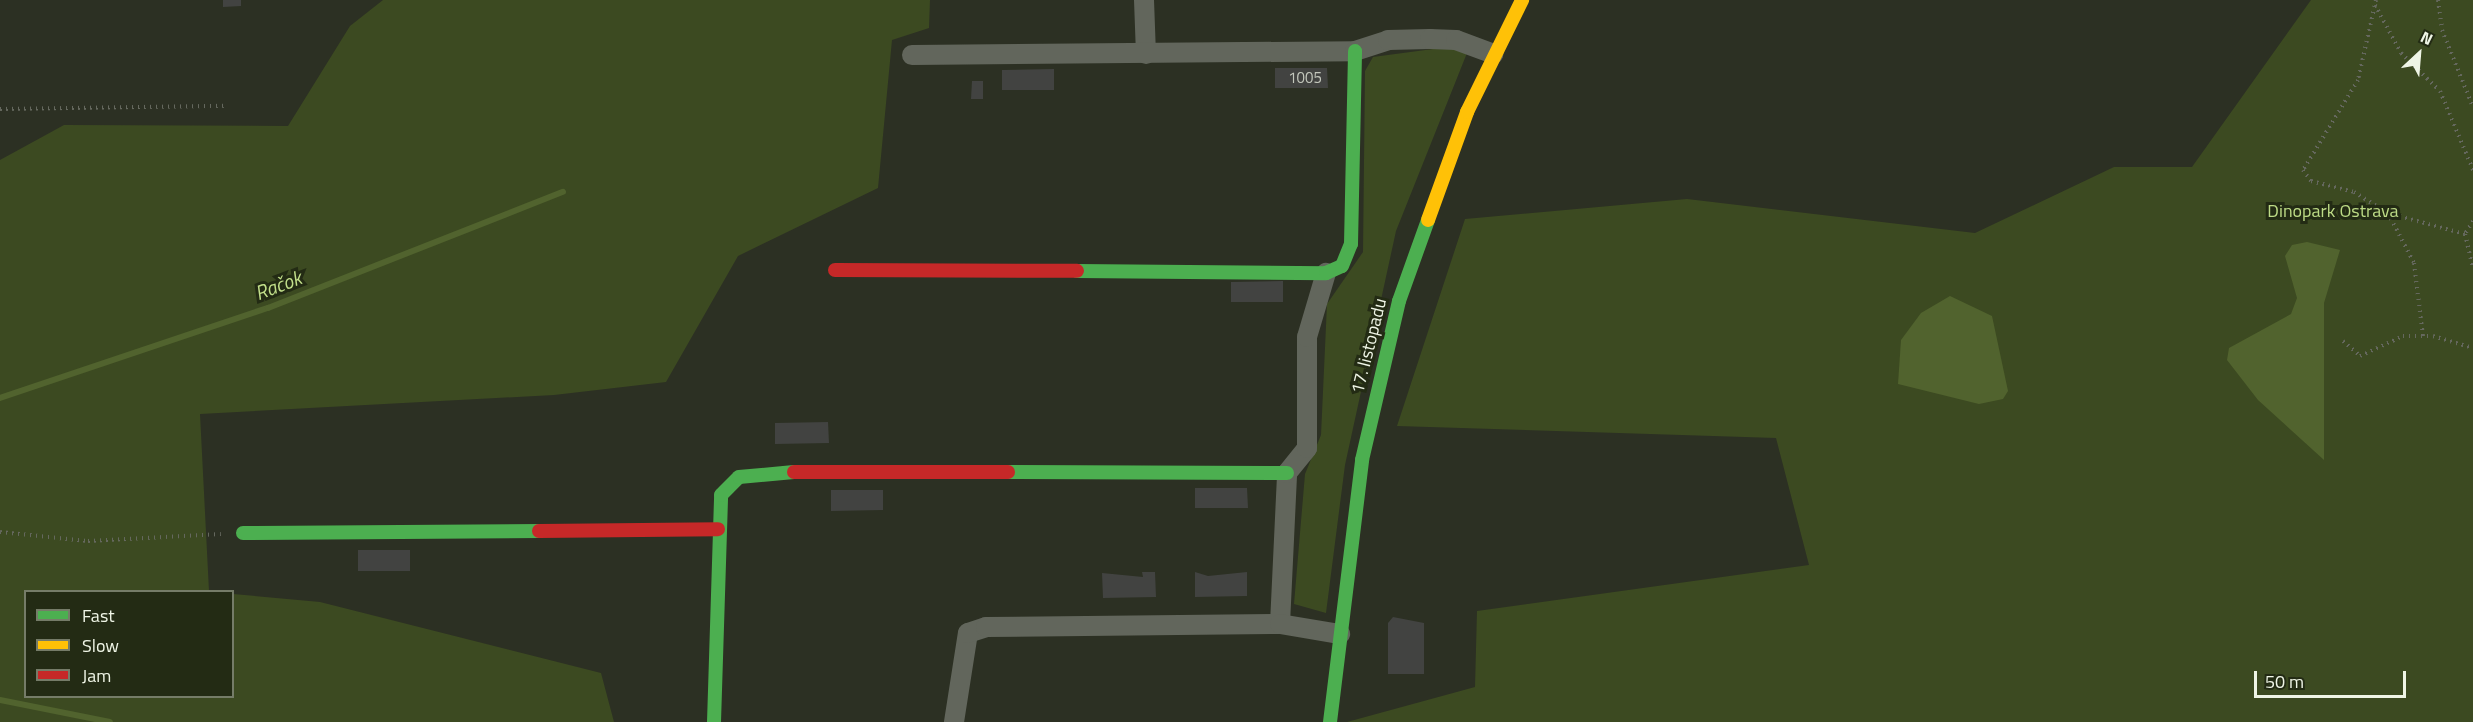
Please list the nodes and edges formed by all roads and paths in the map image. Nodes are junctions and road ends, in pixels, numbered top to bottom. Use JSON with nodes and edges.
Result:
{"nodes":[{"id":1,"x":1144,"y":0,"type":"edge"},
{"id":2,"x":1522,"y":0,"type":"edge"},
{"id":3,"x":2438,"y":0,"type":"edge"},
{"id":4,"x":2375,"y":2,"type":"edge"},
{"id":5,"x":1355,"y":51,"type":"junction"},
{"id":6,"x":1146,"y":54,"type":"junction"},
{"id":7,"x":1494,"y":54,"type":"junction"},
{"id":8,"x":912,"y":55,"type":"dead end"},
{"id":9,"x":225,"y":106,"type":"dead end"},
{"id":10,"x":2473,"y":107,"type":"edge"},
{"id":11,"x":0,"y":109,"type":"edge"},
{"id":12,"x":2473,"y":171,"type":"edge"},
{"id":13,"x":2388,"y":213,"type":"junction"},
{"id":14,"x":2473,"y":221,"type":"edge"},
{"id":15,"x":2464,"y":234,"type":"junction"},
{"id":16,"x":2473,"y":268,"type":"edge"},
{"id":17,"x":836,"y":270,"type":"dead end"},
{"id":18,"x":1326,"y":273,"type":"junction"},
{"id":19,"x":2423,"y":336,"type":"junction"},
{"id":20,"x":2343,"y":340,"type":"dead end"},
{"id":21,"x":2473,"y":348,"type":"edge"},
{"id":22,"x":1287,"y":473,"type":"junction"},
{"id":23,"x":718,"y":529,"type":"junction"},
{"id":24,"x":0,"y":532,"type":"edge"},
{"id":25,"x":243,"y":533,"type":"joint"},
{"id":26,"x":1280,"y":624,"type":"junction"},
{"id":27,"x":1340,"y":634,"type":"junction"},
{"id":28,"x":714,"y":722,"type":"edge"},
{"id":29,"x":953,"y":722,"type":"edge"},
{"id":30,"x":1330,"y":722,"type":"edge"}],
"edges":[{"from":1,"to":6,"type":"street"},
{"from":2,"to":7,"type":"street","name":"17. listopadu"},
{"from":3,"to":10,"type":"path"},
{"from":4,"to":12,"type":"path"},
{"from":4,"to":13,"type":"path"},
{"from":5,"to":6,"type":"street"},
{"from":5,"to":7,"type":"street"},
{"from":5,"to":18,"type":"street"},
{"from":6,"to":8,"type":"street"},
{"from":7,"to":27,"type":"street","name":"17. listopadu"},
{"from":9,"to":11,"type":"path"},
{"from":13,"to":15,"type":"path"},
{"from":13,"to":19,"type":"path"},
{"from":14,"to":15,"type":"path"},
{"from":15,"to":16,"type":"path"},
{"from":17,"to":18,"type":"street"},
{"from":18,"to":22,"type":"street"},
{"from":19,"to":20,"type":"path"},
{"from":19,"to":21,"type":"path"},
{"from":22,"to":23,"type":"street"},
{"from":22,"to":26,"type":"street"},
{"from":23,"to":25,"type":"street"},
{"from":23,"to":28,"type":"street"},
{"from":24,"to":25,"type":"path"},
{"from":26,"to":27,"type":"street"},
{"from":26,"to":29,"type":"street"},
{"from":27,"to":30,"type":"street","name":"17. listopadu"}]}
